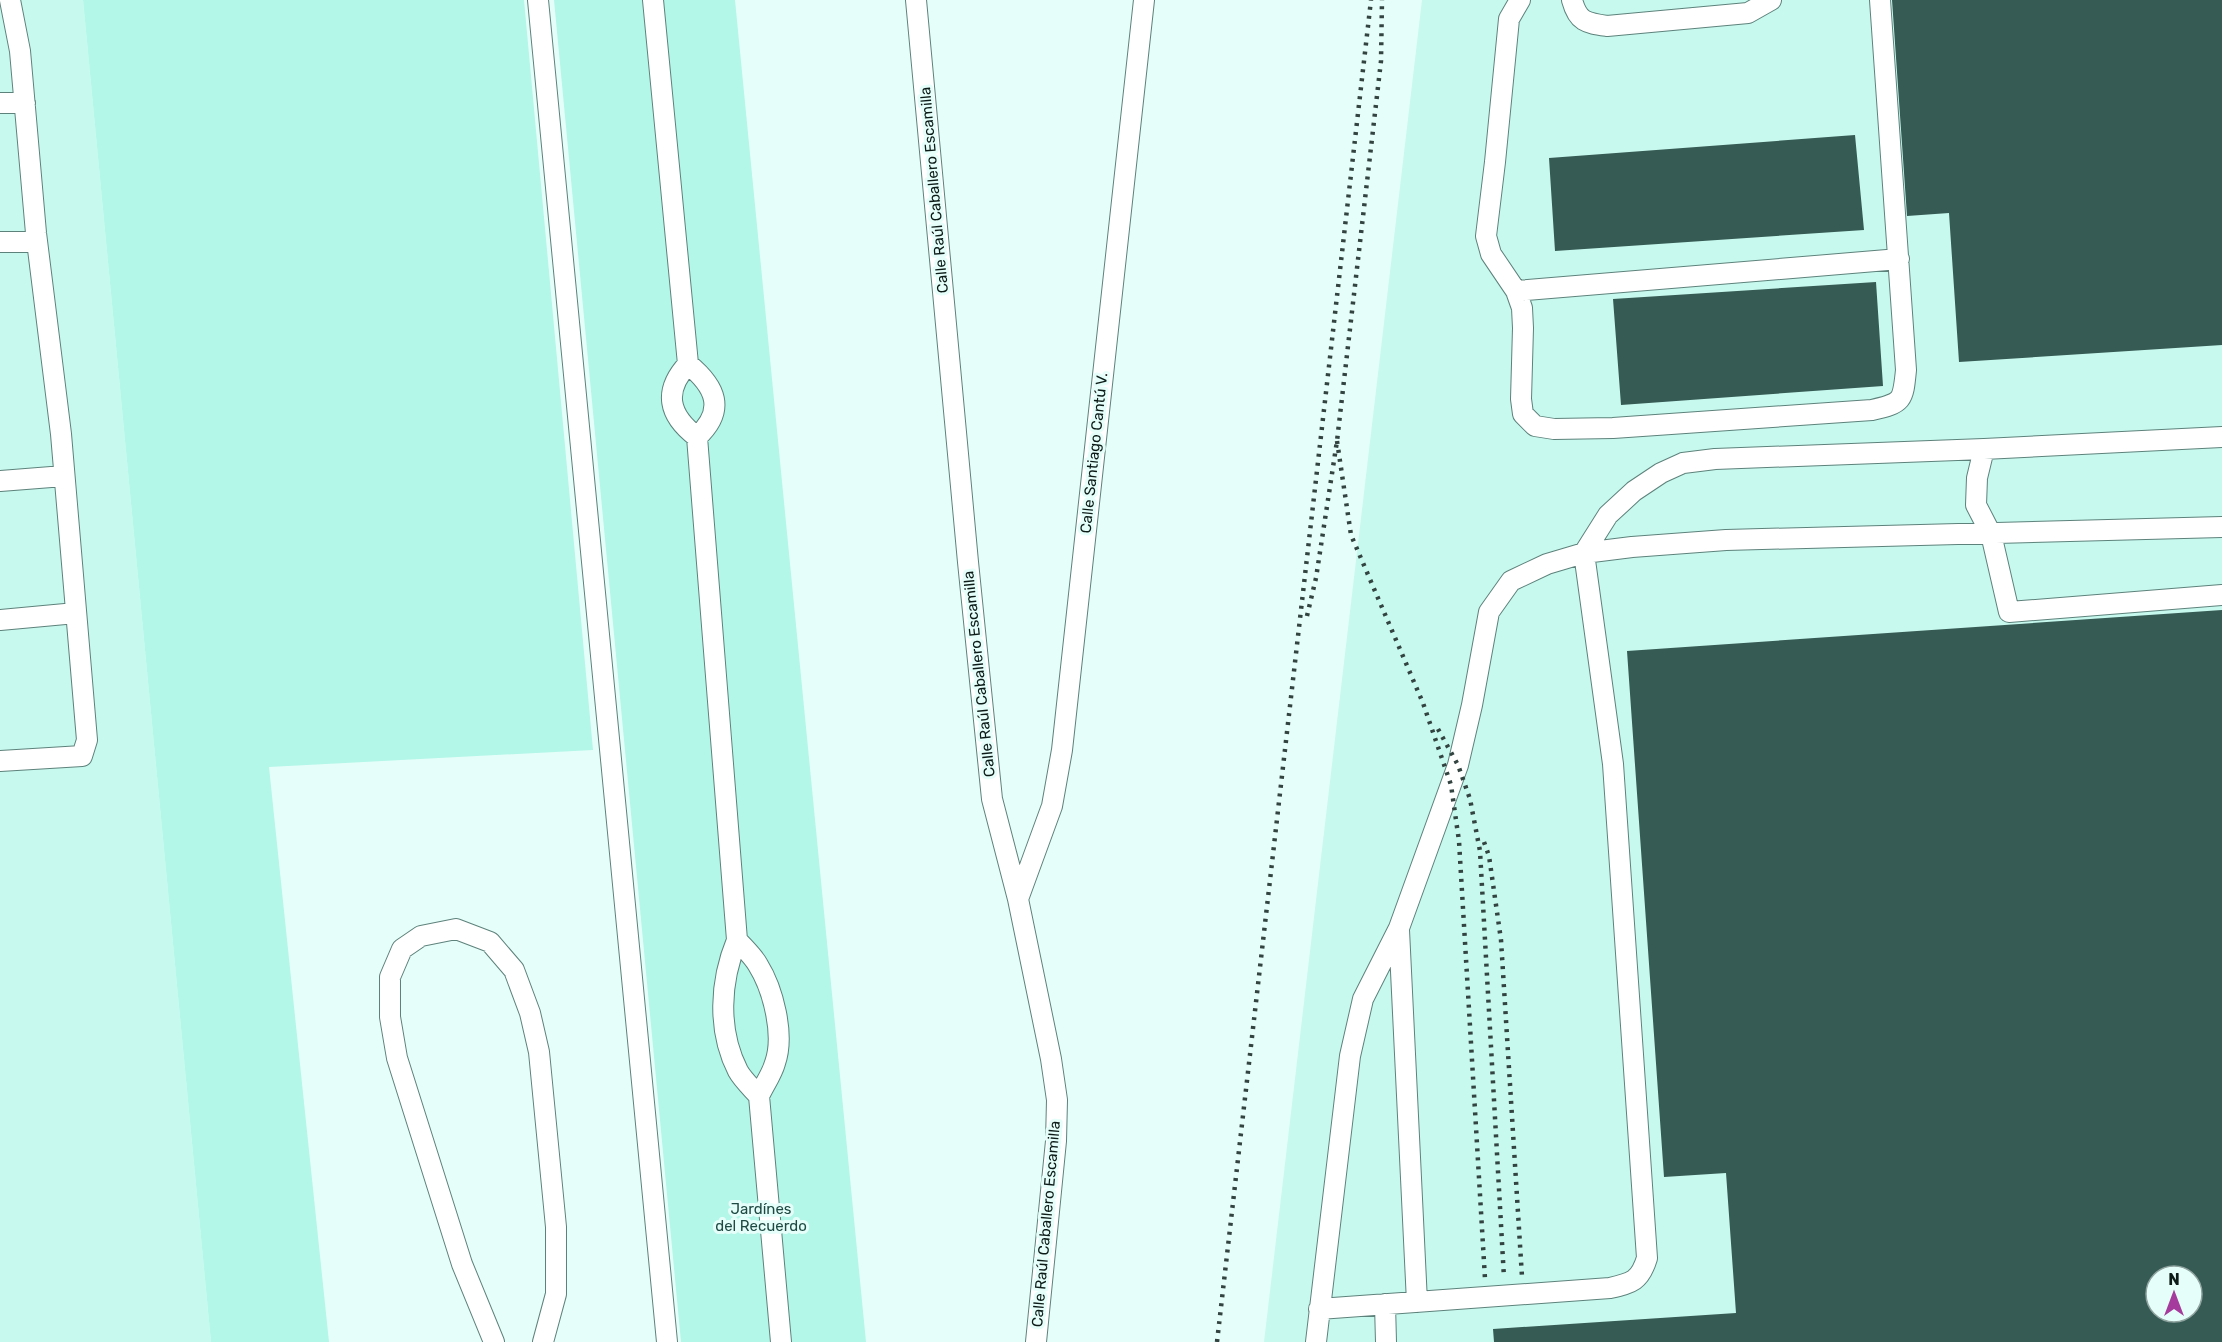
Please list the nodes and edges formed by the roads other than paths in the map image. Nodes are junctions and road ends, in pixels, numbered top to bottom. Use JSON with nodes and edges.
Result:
{"nodes":[{"id":1,"x":10,"y":0,"type":"edge"},
{"id":2,"x":538,"y":0,"type":"edge"},
{"id":3,"x":653,"y":0,"type":"edge"},
{"id":4,"x":916,"y":0,"type":"edge"},
{"id":5,"x":1144,"y":0,"type":"edge"},
{"id":6,"x":1520,"y":0,"type":"edge"},
{"id":7,"x":1572,"y":0,"type":"edge"},
{"id":8,"x":1771,"y":0,"type":"edge"},
{"id":9,"x":1880,"y":0,"type":"edge"},
{"id":10,"x":0,"y":103,"type":"edge"},
{"id":11,"x":25,"y":103,"type":"junction"},
{"id":12,"x":0,"y":242,"type":"edge"},
{"id":13,"x":37,"y":242,"type":"junction"},
{"id":14,"x":1899,"y":259,"type":"junction"},
{"id":15,"x":1516,"y":291,"type":"junction"},
{"id":16,"x":688,"y":364,"type":"junction"},
{"id":17,"x":697,"y":437,"type":"junction"},
{"id":18,"x":2222,"y":437,"type":"edge"},
{"id":19,"x":1984,"y":449,"type":"junction"},
{"id":20,"x":64,"y":476,"type":"junction"},
{"id":21,"x":0,"y":481,"type":"edge"},
{"id":22,"x":2222,"y":527,"type":"edge"},
{"id":23,"x":1991,"y":534,"type":"junction"},
{"id":24,"x":1584,"y":553,"type":"junction"},
{"id":25,"x":2222,"y":594,"type":"edge"},
{"id":26,"x":76,"y":613,"type":"junction"},
{"id":27,"x":0,"y":620,"type":"edge"},
{"id":28,"x":0,"y":761,"type":"edge"},
{"id":29,"x":1018,"y":899,"type":"junction"},
{"id":30,"x":1399,"y":927,"type":"junction"},
{"id":31,"x":737,"y":940,"type":"junction"},
{"id":32,"x":759,"y":1096,"type":"junction"},
{"id":33,"x":1417,"y":1302,"type":"junction"},
{"id":34,"x":1384,"y":1304,"type":"junction"},
{"id":35,"x":1320,"y":1309,"type":"junction"},
{"id":36,"x":494,"y":1342,"type":"edge"},
{"id":37,"x":543,"y":1342,"type":"edge"},
{"id":38,"x":667,"y":1342,"type":"edge"},
{"id":39,"x":781,"y":1342,"type":"edge"},
{"id":40,"x":1036,"y":1342,"type":"edge"},
{"id":41,"x":1316,"y":1342,"type":"edge"},
{"id":42,"x":1386,"y":1342,"type":"edge"}],
"edges":[{"from":1,"to":11,"type":"street"},
{"from":2,"to":38,"type":"street"},
{"from":3,"to":16,"type":"street"},
{"from":4,"to":29,"type":"street","name":"Calle Raúl Caballero Escamilla"},
{"from":5,"to":29,"type":"street","name":"Calle Santiago Cantú V."},
{"from":6,"to":15,"type":"street"},
{"from":7,"to":8,"type":"street"},
{"from":9,"to":14,"type":"street"},
{"from":10,"to":11,"type":"street"},
{"from":11,"to":13,"type":"street"},
{"from":12,"to":13,"type":"street"},
{"from":13,"to":20,"type":"street"},
{"from":14,"to":15,"type":"street"},
{"from":14,"to":15,"type":"street"},
{"from":16,"to":17,"type":"street"},
{"from":16,"to":17,"type":"street"},
{"from":17,"to":31,"type":"street"},
{"from":18,"to":19,"type":"street"},
{"from":19,"to":23,"type":"street"},
{"from":19,"to":24,"type":"street"},
{"from":20,"to":21,"type":"street"},
{"from":20,"to":26,"type":"street"},
{"from":22,"to":23,"type":"street"},
{"from":23,"to":24,"type":"street"},
{"from":23,"to":25,"type":"street"},
{"from":24,"to":30,"type":"street"},
{"from":24,"to":33,"type":"street"},
{"from":26,"to":27,"type":"street"},
{"from":26,"to":28,"type":"street"},
{"from":29,"to":40,"type":"street","name":"Calle Raúl Caballero Escamilla"},
{"from":30,"to":33,"type":"street"},
{"from":30,"to":35,"type":"street"},
{"from":31,"to":32,"type":"street"},
{"from":31,"to":32,"type":"street"},
{"from":32,"to":39,"type":"street"},
{"from":33,"to":34,"type":"street"},
{"from":34,"to":35,"type":"street"},
{"from":34,"to":42,"type":"street"},
{"from":35,"to":41,"type":"street"},
{"from":36,"to":37,"type":"street"}]}
